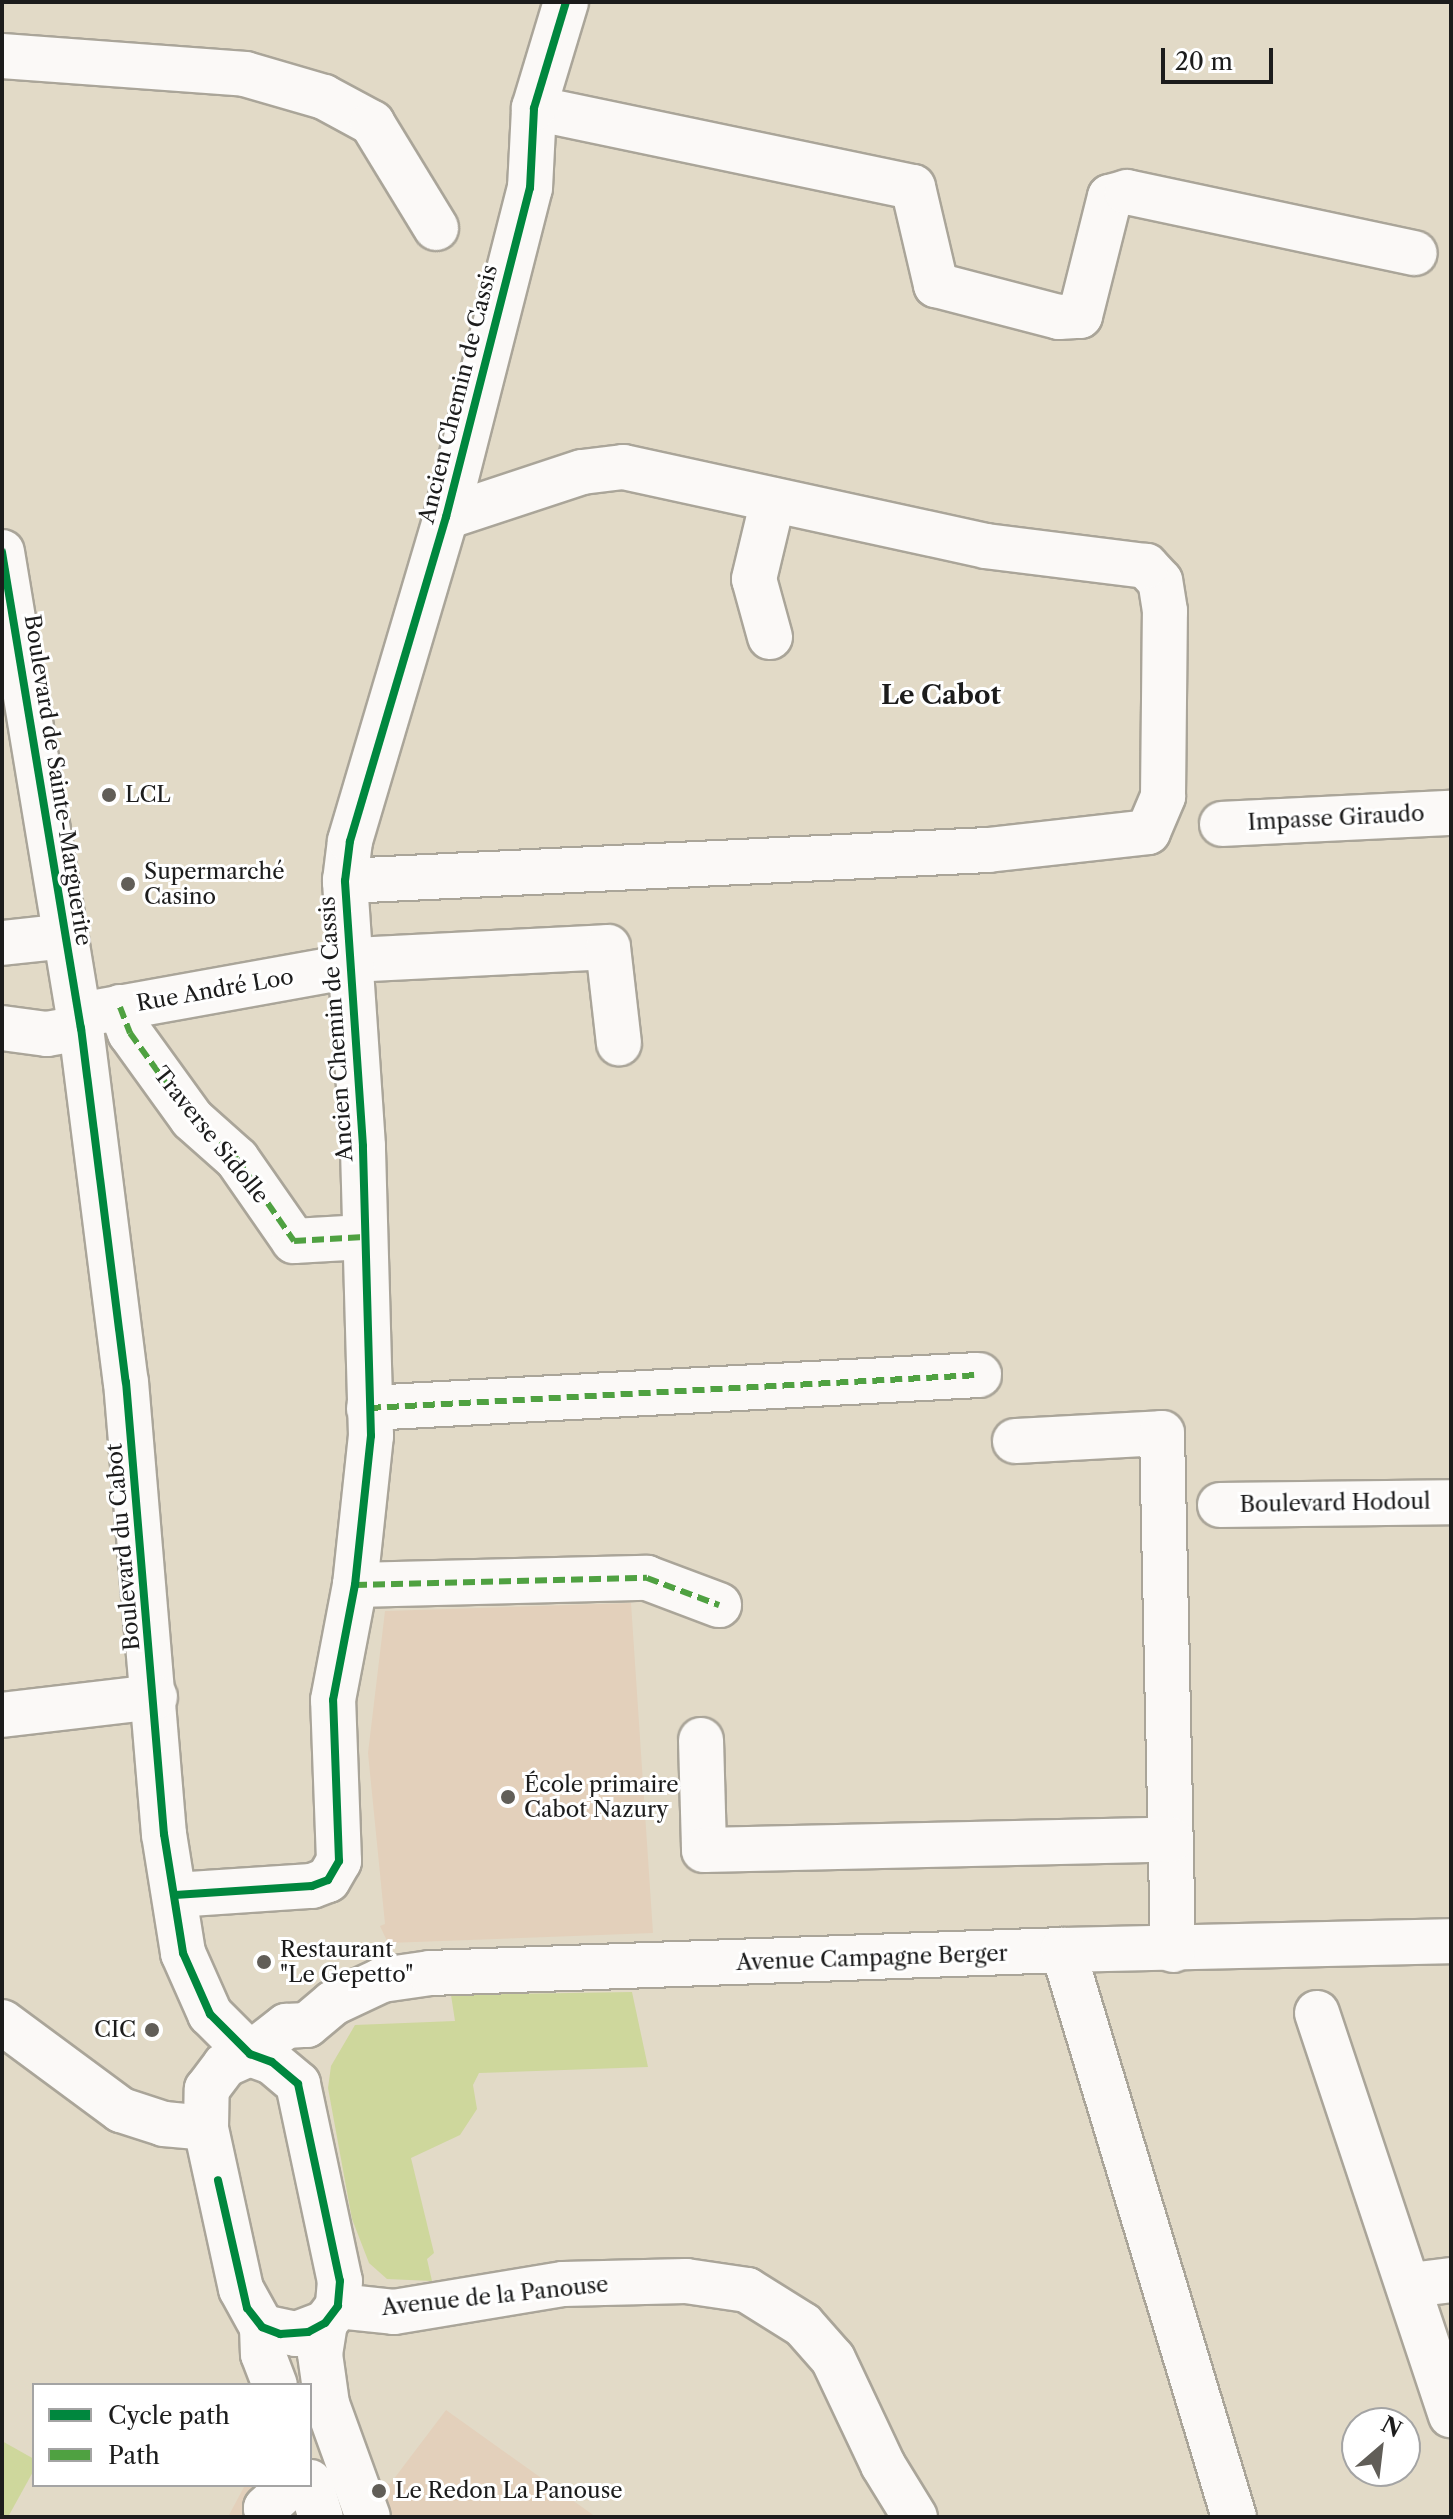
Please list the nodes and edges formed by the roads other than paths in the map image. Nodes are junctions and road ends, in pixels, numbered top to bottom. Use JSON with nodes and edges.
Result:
{"nodes":[{"id":1,"x":566,"y":2,"type":"edge"},
{"id":2,"x":2,"y":56,"type":"edge"},
{"id":3,"x":534,"y":108,"type":"junction"},
{"id":4,"x":436,"y":228,"type":"dead end"},
{"id":5,"x":1415,"y":253,"type":"dead end"},
{"id":6,"x":773,"y":500,"type":"junction"},
{"id":7,"x":446,"y":517,"type":"junction"},
{"id":8,"x":2,"y":552,"type":"edge"},
{"id":9,"x":770,"y":637,"type":"dead end"},
{"id":10,"x":1451,"y":813,"type":"edge"},
{"id":11,"x":1222,"y":824,"type":"dead end"},
{"id":12,"x":345,"y":881,"type":"junction"},
{"id":13,"x":66,"y":936,"type":"junction"},
{"id":14,"x":2,"y":943,"type":"edge"},
{"id":15,"x":352,"y":963,"type":"junction"},
{"id":16,"x":94,"y":1017,"type":"junction"},
{"id":17,"x":2,"y":1028,"type":"edge"},
{"id":18,"x":619,"y":1043,"type":"dead end"},
{"id":19,"x":364,"y":1237,"type":"junction"},
{"id":20,"x":979,"y":1375,"type":"dead end"},
{"id":21,"x":369,"y":1408,"type":"junction"},
{"id":22,"x":1015,"y":1441,"type":"dead end"},
{"id":23,"x":1451,"y":1502,"type":"edge"},
{"id":24,"x":1220,"y":1505,"type":"dead end"},
{"id":25,"x":355,"y":1585,"type":"junction"},
{"id":26,"x":719,"y":1605,"type":"dead end"},
{"id":27,"x":155,"y":1697,"type":"junction"},
{"id":28,"x":2,"y":1715,"type":"edge"},
{"id":29,"x":701,"y":1740,"type":"dead end"},
{"id":30,"x":1171,"y":1839,"type":"junction"},
{"id":31,"x":175,"y":1895,"type":"junction"},
{"id":32,"x":1451,"y":1941,"type":"edge"},
{"id":33,"x":1063,"y":1950,"type":"junction"},
{"id":34,"x":1173,"y":1950,"type":"junction"},
{"id":35,"x":1317,"y":2013,"type":"dead end"},
{"id":36,"x":2,"y":2022,"type":"edge"},
{"id":37,"x":307,"y":2025,"type":"junction"},
{"id":38,"x":233,"y":2063,"type":"junction"},
{"id":39,"x":298,"y":2084,"type":"junction"},
{"id":40,"x":206,"y":2128,"type":"junction"},
{"id":41,"x":1431,"y":2283,"type":"edge"},
{"id":42,"x":332,"y":2314,"type":"junction"},
{"id":43,"x":262,"y":2327,"type":"junction"},
{"id":44,"x":274,"y":2383,"type":"edge"},
{"id":45,"x":1451,"y":2415,"type":"edge"},
{"id":46,"x":289,"y":2487,"type":"edge"},
{"id":47,"x":312,"y":2487,"type":"edge"},
{"id":48,"x":268,"y":2517,"type":"edge"},
{"id":49,"x":321,"y":2517,"type":"edge"},
{"id":50,"x":368,"y":2517,"type":"edge"},
{"id":51,"x":915,"y":2517,"type":"edge"},
{"id":52,"x":1234,"y":2517,"type":"edge"}],
"edges":[{"from":1,"to":3,"type":"street","name":"Ancien Chemin de Cassis"},
{"from":2,"to":4,"type":"street"},
{"from":3,"to":5,"type":"street"},
{"from":3,"to":7,"type":"street","name":"Ancien Chemin de Cassis"},
{"from":6,"to":7,"type":"street"},
{"from":6,"to":9,"type":"street"},
{"from":6,"to":12,"type":"street"},
{"from":7,"to":12,"type":"street","name":"Ancien Chemin de Cassis"},
{"from":8,"to":13,"type":"street","name":"Boulevard de Sainte-Marguerite"},
{"from":10,"to":11,"type":"street","name":"Impasse Giraudo"},
{"from":12,"to":15,"type":"street","name":"Ancien Chemin de Cassis"},
{"from":13,"to":14,"type":"street"},
{"from":13,"to":16,"type":"street","name":"Boulevard de Sainte-Marguerite"},
{"from":15,"to":16,"type":"street","name":"Rue André Loo"},
{"from":15,"to":18,"type":"street","name":"Rue André Loo"},
{"from":15,"to":19,"type":"street","name":"Ancien Chemin de Cassis"},
{"from":16,"to":17,"type":"street","name":"Rue André Loo"},
{"from":16,"to":19,"type":"street","name":"Traverse Sidolle"},
{"from":16,"to":27,"type":"street","name":"Boulevard du Cabot"},
{"from":19,"to":21,"type":"street","name":"Ancien Chemin de Cassis"},
{"from":20,"to":21,"type":"street"},
{"from":21,"to":25,"type":"street","name":"Ancien Chemin de Cassis"},
{"from":22,"to":30,"type":"street"},
{"from":23,"to":24,"type":"street","name":"Boulevard Hodoul"},
{"from":25,"to":26,"type":"street"},
{"from":25,"to":31,"type":"street","name":"Ancien Chemin de Cassis"},
{"from":27,"to":28,"type":"street"},
{"from":27,"to":31,"type":"street","name":"Boulevard du Cabot"},
{"from":29,"to":30,"type":"street"},
{"from":30,"to":34,"type":"street"},
{"from":31,"to":38,"type":"street","name":"Boulevard du Cabot"},
{"from":32,"to":34,"type":"street","name":"Avenue Campagne Berger"},
{"from":33,"to":34,"type":"street","name":"Avenue Campagne Berger"},
{"from":33,"to":37,"type":"street","name":"Avenue Campagne Berger"},
{"from":33,"to":52,"type":"street"},
{"from":35,"to":41,"type":"street"},
{"from":36,"to":40,"type":"street"},
{"from":37,"to":38,"type":"street","name":"Avenue Campagne Berger"},
{"from":37,"to":39,"type":"street"},
{"from":38,"to":39,"type":"street"},
{"from":38,"to":40,"type":"street"},
{"from":39,"to":42,"type":"street"},
{"from":40,"to":43,"type":"street"},
{"from":41,"to":45,"type":"street"},
{"from":42,"to":43,"type":"street","name":"Avenue de la Panouse"},
{"from":42,"to":50,"type":"street"},
{"from":42,"to":51,"type":"street","name":"Avenue de la Panouse"},
{"from":43,"to":44,"type":"street"},
{"from":46,"to":48,"type":"street"},
{"from":47,"to":49,"type":"street"}]}
